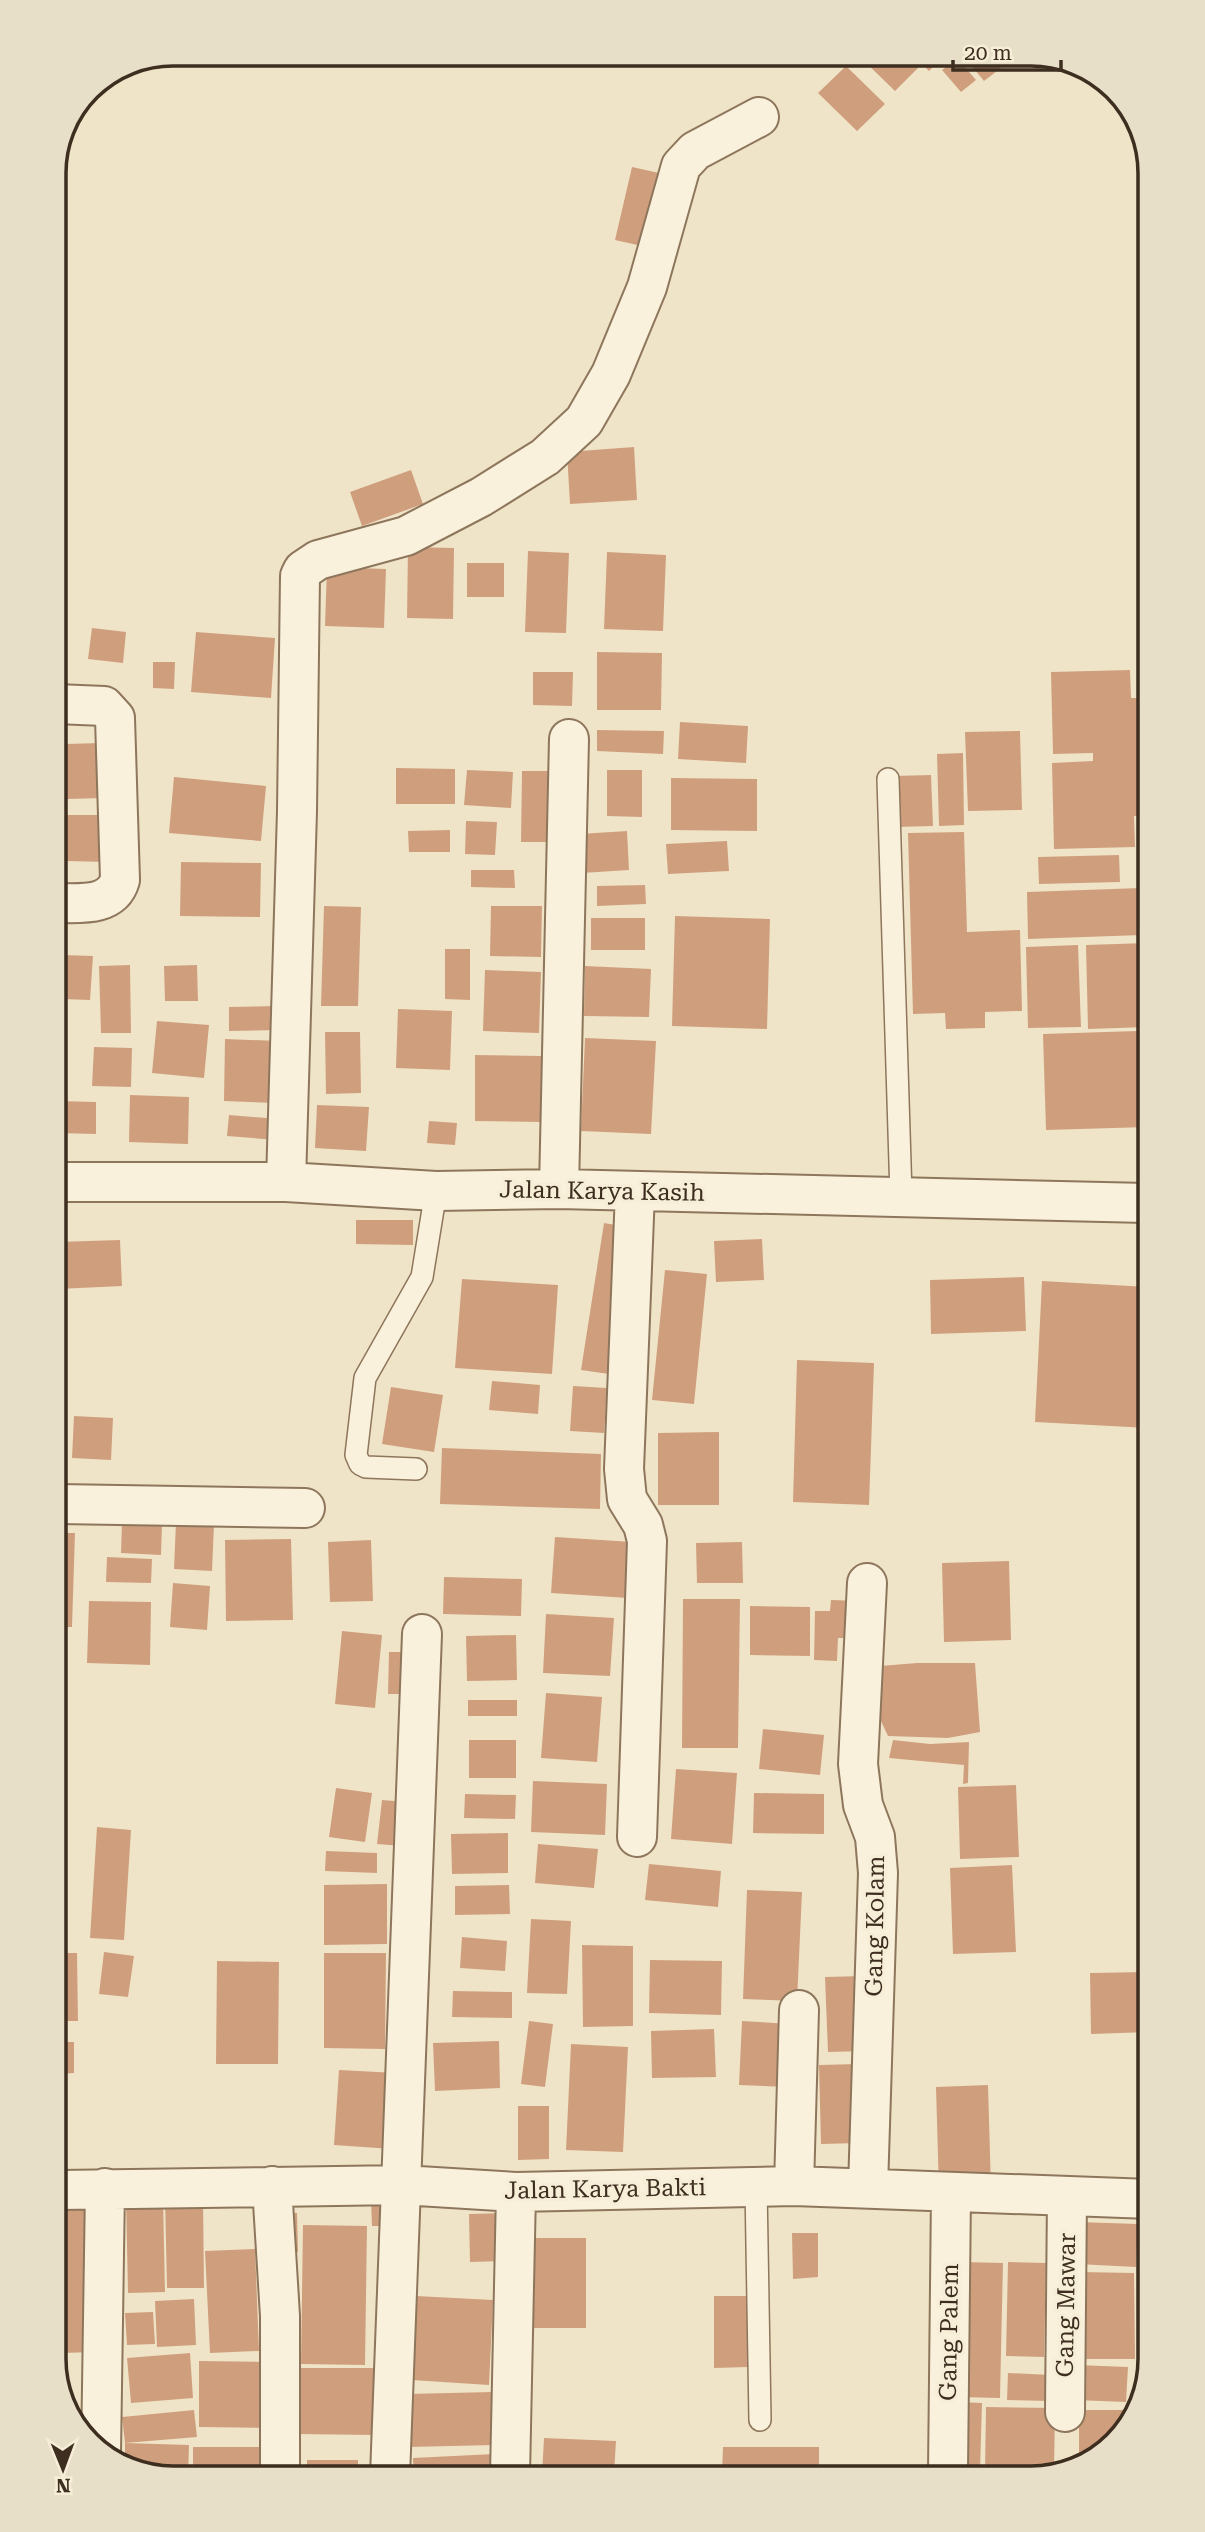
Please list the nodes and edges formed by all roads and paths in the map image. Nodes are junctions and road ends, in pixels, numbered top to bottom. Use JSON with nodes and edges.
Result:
{"nodes":[{"id":1,"x":759,"y":117,"type":"dead end"},
{"id":2,"x":67,"y":704,"type":"edge"},
{"id":3,"x":569,"y":739,"type":"dead end"},
{"id":4,"x":888,"y":779,"type":"dead end"},
{"id":5,"x":67,"y":902,"type":"edge"},
{"id":6,"x":67,"y":1182,"type":"edge"},
{"id":7,"x":286,"y":1182,"type":"junction"},
{"id":8,"x":559,"y":1189,"type":"junction"},
{"id":9,"x":436,"y":1191,"type":"junction"},
{"id":10,"x":635,"y":1192,"type":"junction"},
{"id":11,"x":901,"y":1195,"type":"junction"},
{"id":12,"x":1138,"y":1203,"type":"edge"},
{"id":13,"x":416,"y":1469,"type":"dead end"},
{"id":14,"x":67,"y":1504,"type":"edge"},
{"id":15,"x":305,"y":1508,"type":"dead end"},
{"id":16,"x":867,"y":1583,"type":"dead end"},
{"id":17,"x":422,"y":1634,"type":"dead end"},
{"id":18,"x":637,"y":1837,"type":"dead end"},
{"id":19,"x":799,"y":2010,"type":"dead end"},
{"id":20,"x":402,"y":2185,"type":"junction"},
{"id":21,"x":272,"y":2186,"type":"junction"},
{"id":22,"x":756,"y":2186,"type":"junction"},
{"id":23,"x":794,"y":2186,"type":"junction"},
{"id":24,"x":105,"y":2188,"type":"junction"},
{"id":25,"x":868,"y":2188,"type":"junction"},
{"id":26,"x":67,"y":2190,"type":"edge"},
{"id":27,"x":516,"y":2192,"type":"junction"},
{"id":28,"x":951,"y":2193,"type":"junction"},
{"id":29,"x":1067,"y":2197,"type":"junction"},
{"id":30,"x":1138,"y":2199,"type":"edge"},
{"id":31,"x":1065,"y":2412,"type":"dead end"},
{"id":32,"x":760,"y":2420,"type":"dead end"},
{"id":33,"x":102,"y":2438,"type":"edge"},
{"id":34,"x":280,"y":2465,"type":"edge"},
{"id":35,"x":390,"y":2465,"type":"edge"},
{"id":36,"x":510,"y":2465,"type":"edge"},
{"id":37,"x":948,"y":2466,"type":"edge"}],
"edges":[{"from":1,"to":7,"type":"street"},
{"from":2,"to":5,"type":"street"},
{"from":3,"to":8,"type":"street"},
{"from":4,"to":11,"type":"lane"},
{"from":6,"to":7,"type":"street","name":"Jalan Karya Kasih"},
{"from":7,"to":9,"type":"street","name":"Jalan Karya Kasih"},
{"from":8,"to":9,"type":"street","name":"Jalan Karya Kasih"},
{"from":8,"to":10,"type":"street","name":"Jalan Karya Kasih"},
{"from":9,"to":13,"type":"lane"},
{"from":10,"to":11,"type":"street","name":"Jalan Karya Kasih"},
{"from":10,"to":18,"type":"street"},
{"from":11,"to":12,"type":"street","name":"Jalan Karya Kasih"},
{"from":14,"to":15,"type":"street"},
{"from":16,"to":25,"type":"street","name":"Gang Kolam"},
{"from":17,"to":20,"type":"street"},
{"from":19,"to":23,"type":"street"},
{"from":20,"to":21,"type":"street","name":"Jalan Karya Bakti"},
{"from":20,"to":27,"type":"street","name":"Jalan Karya Bakti"},
{"from":20,"to":35,"type":"street"},
{"from":21,"to":24,"type":"street","name":"Jalan Karya Bakti"},
{"from":21,"to":34,"type":"street"},
{"from":22,"to":23,"type":"street","name":"Jalan Karya Bakti"},
{"from":22,"to":27,"type":"street","name":"Jalan Karya Bakti"},
{"from":22,"to":32,"type":"lane"},
{"from":23,"to":25,"type":"street","name":"Jalan Karya Bakti"},
{"from":24,"to":26,"type":"street","name":"Jalan Karya Bakti"},
{"from":24,"to":33,"type":"street"},
{"from":25,"to":28,"type":"street","name":"Jalan Karya Bakti"},
{"from":27,"to":36,"type":"street"},
{"from":28,"to":29,"type":"street","name":"Jalan Karya Bakti"},
{"from":28,"to":37,"type":"street","name":"Gang Palem"},
{"from":29,"to":30,"type":"street","name":"Jalan Karya Bakti"},
{"from":29,"to":31,"type":"street","name":"Gang Mawar"}]}
